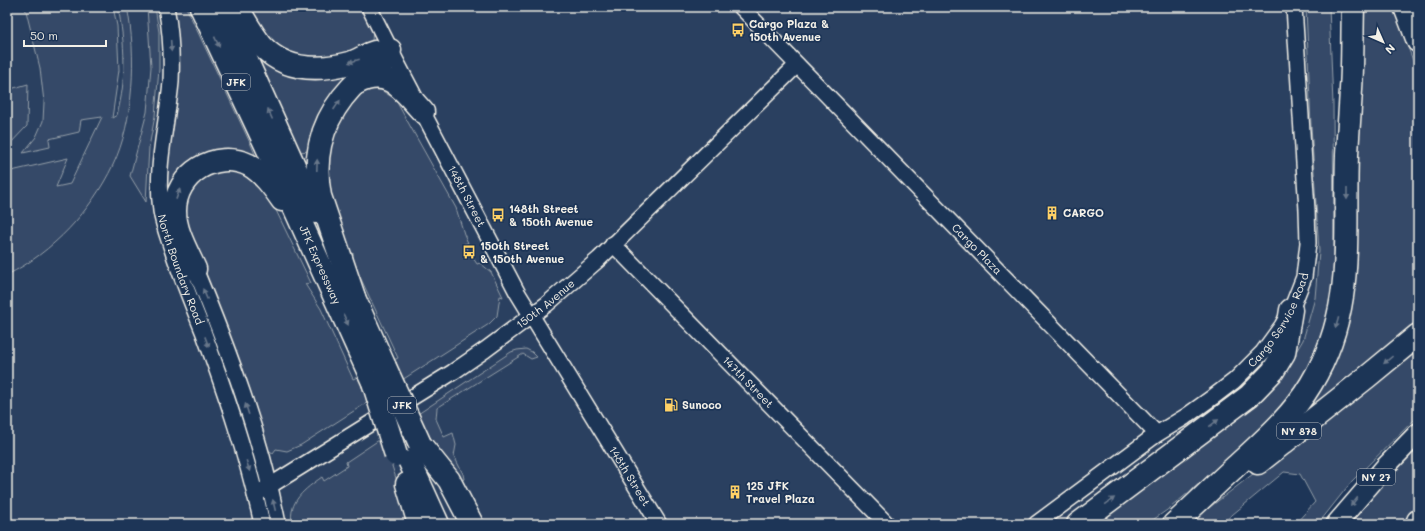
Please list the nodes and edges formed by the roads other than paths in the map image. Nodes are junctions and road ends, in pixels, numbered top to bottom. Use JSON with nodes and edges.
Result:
{"nodes":[{"id":1,"x":166,"y":7,"type":"edge"},
{"id":2,"x":201,"y":7,"type":"edge"},
{"id":3,"x":224,"y":7,"type":"edge"},
{"id":4,"x":237,"y":7,"type":"edge"},
{"id":5,"x":370,"y":7,"type":"edge"},
{"id":6,"x":741,"y":7,"type":"edge"},
{"id":7,"x":1294,"y":7,"type":"edge"},
{"id":8,"x":1339,"y":7,"type":"edge"},
{"id":9,"x":1353,"y":7,"type":"edge"},
{"id":10,"x":1405,"y":7,"type":"edge"},
{"id":11,"x":1418,"y":41,"type":"edge"},
{"id":12,"x":390,"y":50,"type":"junction"},
{"id":13,"x":797,"y":65,"type":"junction"},
{"id":14,"x":350,"y":88,"type":"junction"},
{"id":15,"x":423,"y":112,"type":"junction"},
{"id":16,"x":1347,"y":155,"type":"junction"},
{"id":17,"x":613,"y":244,"type":"junction"},
{"id":18,"x":318,"y":259,"type":"junction"},
{"id":19,"x":195,"y":269,"type":"joint"},
{"id":20,"x":354,"y":297,"type":"junction"},
{"id":21,"x":1291,"y":310,"type":"junction"},
{"id":22,"x":531,"y":316,"type":"junction"},
{"id":23,"x":1418,"y":335,"type":"edge"},
{"id":24,"x":376,"y":374,"type":"junction"},
{"id":25,"x":1418,"y":433,"type":"edge"},
{"id":26,"x":1157,"y":434,"type":"junction"},
{"id":27,"x":407,"y":450,"type":"junction"},
{"id":28,"x":270,"y":487,"type":"junction"},
{"id":29,"x":255,"y":495,"type":"junction"},
{"id":30,"x":870,"y":507,"type":"junction"},
{"id":31,"x":262,"y":524,"type":"edge"},
{"id":32,"x":278,"y":524,"type":"edge"},
{"id":33,"x":419,"y":524,"type":"edge"},
{"id":34,"x":438,"y":524,"type":"edge"},
{"id":35,"x":456,"y":524,"type":"edge"},
{"id":36,"x":472,"y":524,"type":"edge"},
{"id":37,"x":659,"y":524,"type":"edge"},
{"id":38,"x":877,"y":524,"type":"edge"},
{"id":39,"x":888,"y":524,"type":"edge"},
{"id":40,"x":1036,"y":524,"type":"edge"},
{"id":41,"x":1078,"y":524,"type":"edge"},
{"id":42,"x":1175,"y":524,"type":"edge"},
{"id":43,"x":1336,"y":524,"type":"edge"}],
"edges":[{"from":1,"to":29,"type":"street","name":"North Boundary Road","one_way":true},
{"from":2,"to":18,"type":"highway","name":"JFK Expressway","number":"JFK","one_way":true},
{"from":20,"to":3,"type":"highway","name":"JFK Expressway","number":"JFK","one_way":true},
{"from":12,"to":4,"type":"highway","one_way":true},
{"from":5,"to":12,"type":"street","name":"148th Street"},
{"from":6,"to":13,"type":"street","name":"Cargo Plaza"},
{"from":7,"to":21,"type":"street","name":"Cargo Service Road"},
{"from":8,"to":16,"type":"highway"},
{"from":9,"to":16,"type":"highway"},
{"from":10,"to":11,"type":"highway"},
{"from":12,"to":14,"type":"highway"},
{"from":12,"to":15,"type":"street","name":"148th Street"},
{"from":13,"to":17,"type":"street","name":"150th Avenue"},
{"from":13,"to":26,"type":"street","name":"Cargo Plaza"},
{"from":14,"to":15,"type":"highway"},
{"from":20,"to":14,"type":"highway","one_way":true},
{"from":15,"to":22,"type":"street","name":"148th Street"},
{"from":16,"to":42,"type":"highway","one_way":true},
{"from":17,"to":22,"type":"street","name":"150th Avenue"},
{"from":17,"to":30,"type":"street","name":"147th Street"},
{"from":19,"to":18,"type":"highway","one_way":true},
{"from":18,"to":24,"type":"highway","name":"JFK Expressway","number":"JFK","one_way":true},
{"from":28,"to":19,"type":"street","name":"North Boundary Road","one_way":true},
{"from":20,"to":24,"type":"highway","name":"JFK Expressway","number":"JFK"},
{"from":21,"to":26,"type":"street","name":"Cargo Service Road"},
{"from":41,"to":21,"type":"highway","one_way":true},
{"from":22,"to":28,"type":"street","name":"150th Avenue"},
{"from":22,"to":37,"type":"street","name":"148th Street"},
{"from":23,"to":42,"type":"highway","number":"NY 878","one_way":true},
{"from":24,"to":27,"type":"highway","bridge":true},
{"from":25,"to":43,"type":"main road","number":"NY 27","one_way":true},
{"from":26,"to":40,"type":"street","name":"Cargo Service Road"},
{"from":27,"to":33,"type":"highway"},
{"from":27,"to":34,"type":"highway"},
{"from":27,"to":35,"type":"highway"},
{"from":27,"to":36,"type":"highway"},
{"from":28,"to":29,"type":"street","name":"150th Avenue"},
{"from":32,"to":28,"type":"street","name":"North Boundary Road","one_way":true},
{"from":29,"to":31,"type":"street","name":"North Boundary Road"},
{"from":30,"to":38,"type":"street","name":"147th Street"},
{"from":30,"to":39,"type":"street"}]}
